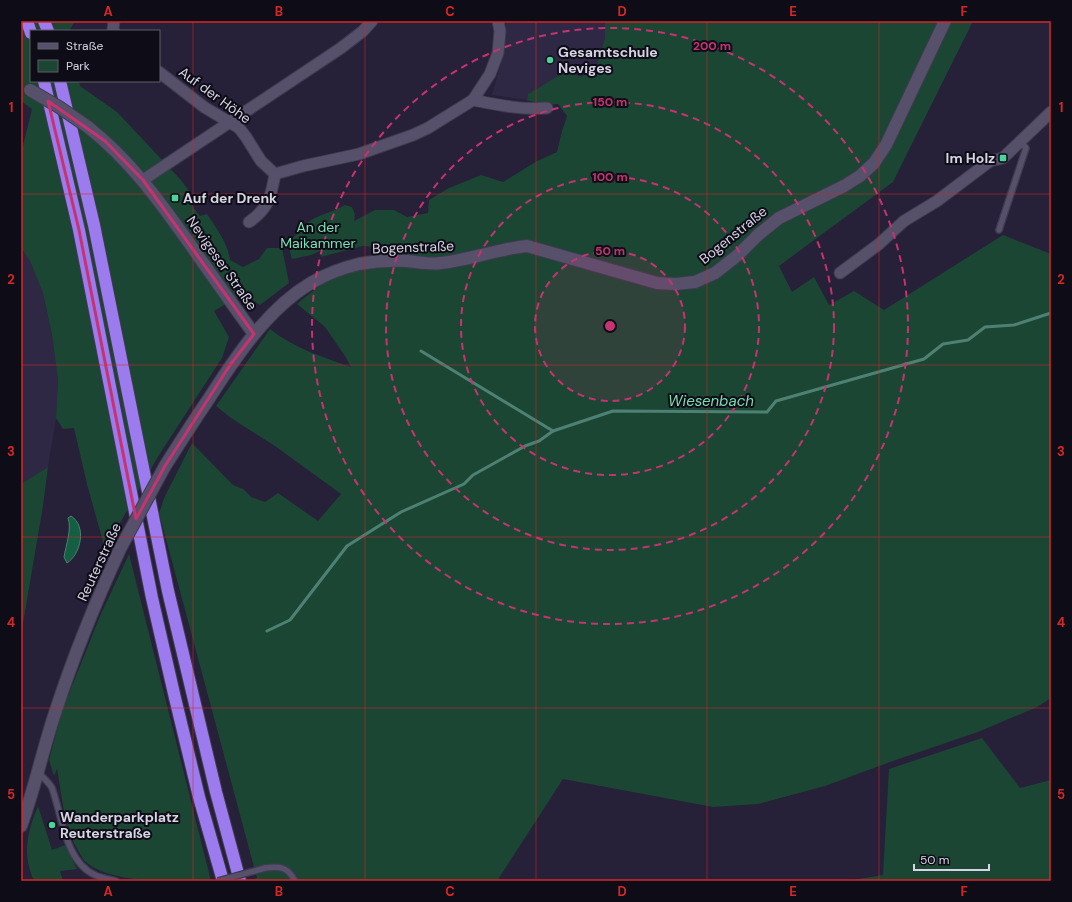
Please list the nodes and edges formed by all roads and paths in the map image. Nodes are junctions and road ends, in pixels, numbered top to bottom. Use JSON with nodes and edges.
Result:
{"nodes":[{"id":1,"x":372,"y":21,"type":"edge"},
{"id":2,"x":498,"y":21,"type":"edge"},
{"id":3,"x":945,"y":21,"type":"edge"},
{"id":4,"x":160,"y":73,"type":"edge"},
{"id":5,"x":44,"y":82,"type":"edge"},
{"id":6,"x":60,"y":82,"type":"edge"},
{"id":7,"x":25,"y":88,"type":"edge"},
{"id":8,"x":473,"y":100,"type":"junction"},
{"id":9,"x":547,"y":108,"type":"dead end"},
{"id":10,"x":1051,"y":112,"type":"edge"},
{"id":11,"x":229,"y":123,"type":"junction"},
{"id":12,"x":1021,"y":142,"type":"junction"},
{"id":13,"x":275,"y":174,"type":"junction"},
{"id":14,"x":143,"y":180,"type":"junction"},
{"id":15,"x":249,"y":222,"type":"dead end"},
{"id":16,"x":999,"y":230,"type":"dead end"},
{"id":17,"x":840,"y":273,"type":"dead end"},
{"id":18,"x":254,"y":334,"type":"junction"},
{"id":19,"x":38,"y":772,"type":"junction"},
{"id":20,"x":21,"y":826,"type":"edge"},
{"id":21,"x":116,"y":881,"type":"edge"},
{"id":22,"x":218,"y":881,"type":"edge"},
{"id":23,"x":223,"y":881,"type":"edge"},
{"id":24,"x":240,"y":881,"type":"edge"},
{"id":25,"x":295,"y":881,"type":"edge"}],
"edges":[{"from":1,"to":11,"type":"street"},
{"from":2,"to":8,"type":"street"},
{"from":3,"to":18,"type":"main road","name":"Bogenstraße"},
{"from":4,"to":11,"type":"street","name":"Auf der Höhe"},
{"from":5,"to":23,"type":"highway"},
{"from":6,"to":24,"type":"highway"},
{"from":7,"to":14,"type":"main road","name":"Nevigeser Straße","bridge":true},
{"from":8,"to":9,"type":"street"},
{"from":8,"to":13,"type":"street"},
{"from":10,"to":12,"type":"street"},
{"from":11,"to":13,"type":"street","name":"Auf der Höhe"},
{"from":11,"to":14,"type":"street"},
{"from":12,"to":16,"type":"lane"},
{"from":12,"to":17,"type":"street"},
{"from":13,"to":15,"type":"street"},
{"from":14,"to":18,"type":"main road","name":"Nevigeser Straße"},
{"from":18,"to":19,"type":"main road","name":"Reuterstraße","bridge":true},
{"from":19,"to":20,"type":"main road","name":"Reuterstraße"},
{"from":19,"to":21,"type":"lane"},
{"from":22,"to":25,"type":"lane","bridge":true}]}
